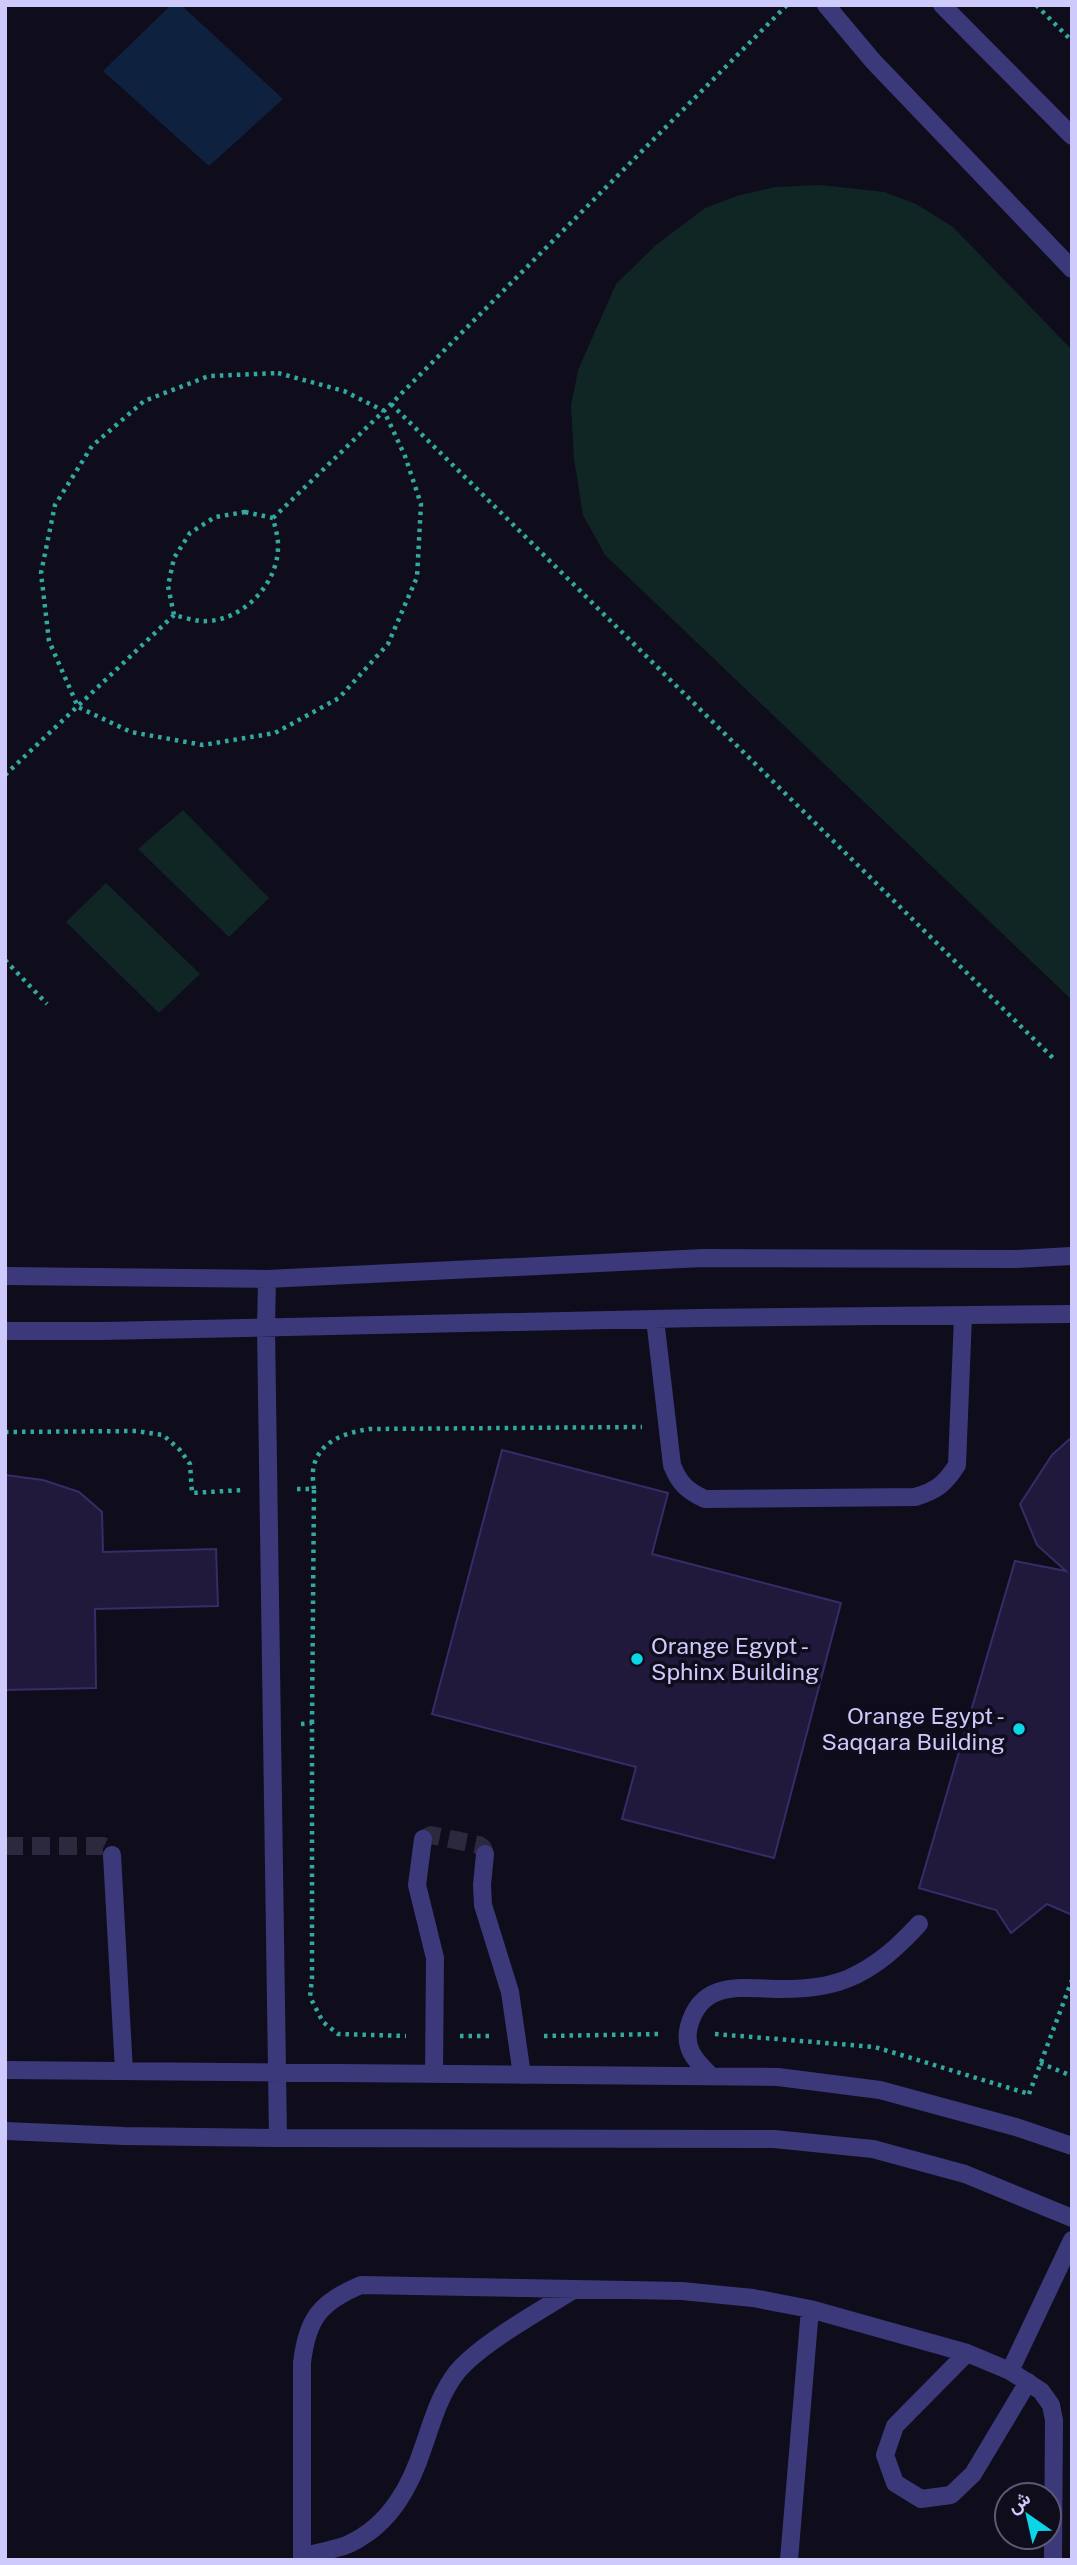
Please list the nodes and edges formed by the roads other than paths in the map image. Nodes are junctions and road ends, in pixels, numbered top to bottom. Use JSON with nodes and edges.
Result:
{"nodes":[{"id":1,"x":826,"y":5,"type":"edge"},
{"id":2,"x":942,"y":5,"type":"edge"},
{"id":3,"x":1069,"y":128,"type":"edge"},
{"id":4,"x":1072,"y":269,"type":"edge"},
{"id":5,"x":1072,"y":1256,"type":"edge"},
{"id":6,"x":5,"y":1276,"type":"edge"},
{"id":7,"x":267,"y":1279,"type":"junction"},
{"id":8,"x":1072,"y":1314,"type":"edge"},
{"id":9,"x":963,"y":1317,"type":"junction"},
{"id":10,"x":654,"y":1319,"type":"junction"},
{"id":11,"x":266,"y":1328,"type":"junction"},
{"id":12,"x":5,"y":1331,"type":"edge"},
{"id":13,"x":423,"y":1839,"type":"dead end"},
{"id":14,"x":485,"y":1854,"type":"dead end"},
{"id":15,"x":112,"y":1856,"type":"dead end"},
{"id":16,"x":919,"y":1924,"type":"dead end"},
{"id":17,"x":5,"y":2070,"type":"edge"},
{"id":18,"x":124,"y":2071,"type":"junction"},
{"id":19,"x":277,"y":2073,"type":"junction"},
{"id":20,"x":434,"y":2074,"type":"junction"},
{"id":21,"x":522,"y":2075,"type":"junction"},
{"id":22,"x":711,"y":2077,"type":"junction"},
{"id":23,"x":5,"y":2131,"type":"edge"},
{"id":24,"x":278,"y":2138,"type":"junction"},
{"id":25,"x":1072,"y":2146,"type":"edge"},
{"id":26,"x":1072,"y":2218,"type":"edge"},
{"id":27,"x":1072,"y":2240,"type":"edge"},
{"id":28,"x":575,"y":2289,"type":"junction"},
{"id":29,"x":810,"y":2309,"type":"junction"},
{"id":30,"x":967,"y":2353,"type":"junction"},
{"id":31,"x":1010,"y":2371,"type":"junction"},
{"id":32,"x":1028,"y":2382,"type":"junction"},
{"id":33,"x":302,"y":2558,"type":"edge"},
{"id":34,"x":789,"y":2560,"type":"edge"},
{"id":35,"x":1053,"y":2560,"type":"edge"}],
"edges":[{"from":1,"to":4,"type":"street"},
{"from":2,"to":3,"type":"street"},
{"from":5,"to":7,"type":"street"},
{"from":6,"to":7,"type":"street"},
{"from":7,"to":11,"type":"street"},
{"from":8,"to":9,"type":"street"},
{"from":9,"to":10,"type":"street"},
{"from":9,"to":10,"type":"street"},
{"from":10,"to":11,"type":"street"},
{"from":11,"to":12,"type":"street"},
{"from":11,"to":19,"type":"street"},
{"from":13,"to":20,"type":"street"},
{"from":14,"to":21,"type":"street"},
{"from":15,"to":18,"type":"street"},
{"from":16,"to":22,"type":"street"},
{"from":17,"to":18,"type":"street"},
{"from":18,"to":19,"type":"street"},
{"from":19,"to":20,"type":"street"},
{"from":19,"to":24,"type":"street"},
{"from":20,"to":21,"type":"street"},
{"from":21,"to":22,"type":"street"},
{"from":22,"to":25,"type":"street"},
{"from":23,"to":24,"type":"street"},
{"from":24,"to":26,"type":"street"},
{"from":27,"to":31,"type":"street"},
{"from":28,"to":29,"type":"street"},
{"from":28,"to":33,"type":"street"},
{"from":28,"to":33,"type":"street"},
{"from":29,"to":30,"type":"street"},
{"from":29,"to":34,"type":"street"},
{"from":30,"to":31,"type":"street"},
{"from":30,"to":32,"type":"street"},
{"from":31,"to":32,"type":"street"},
{"from":32,"to":35,"type":"street"}]}
